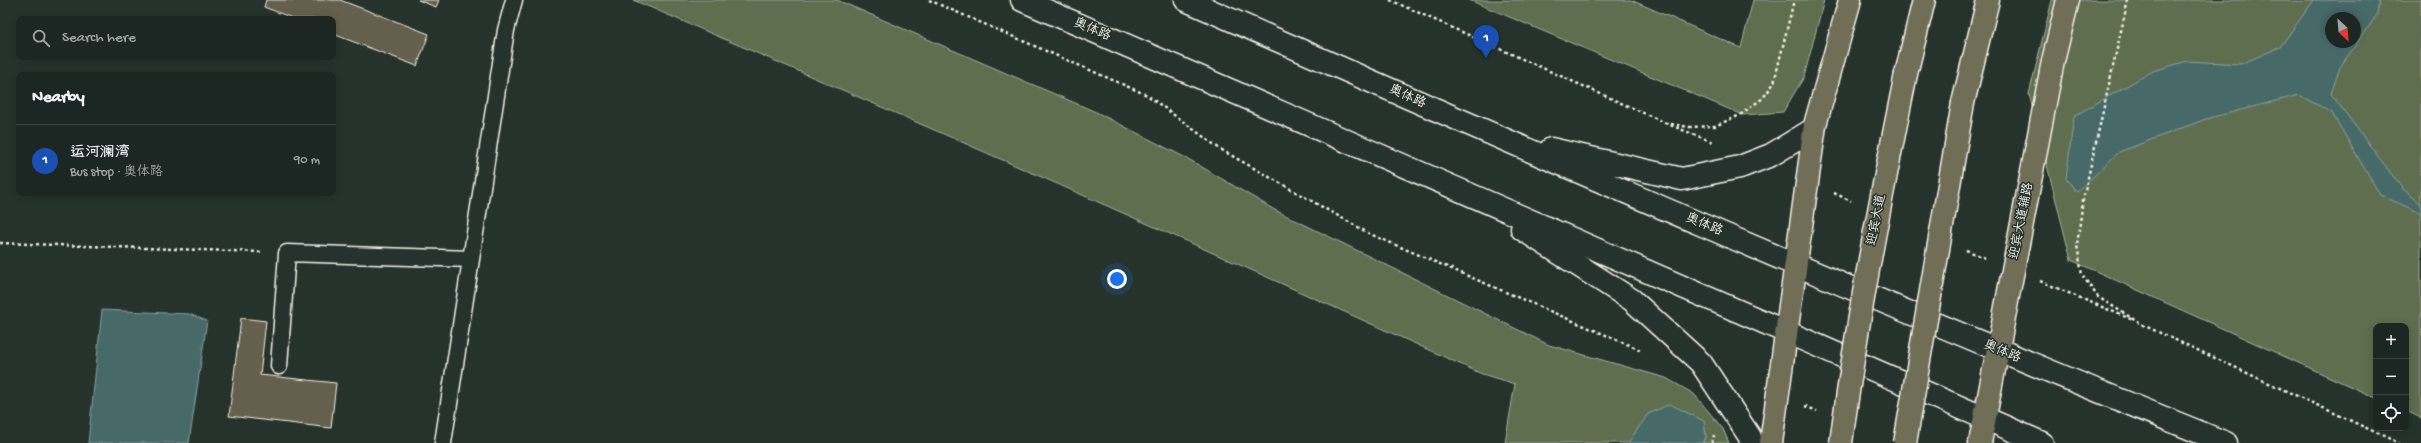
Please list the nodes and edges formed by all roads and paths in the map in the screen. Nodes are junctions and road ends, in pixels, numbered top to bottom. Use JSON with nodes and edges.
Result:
{"nodes":[{"id":1,"x":514,"y":0,"type":"edge"},
{"id":2,"x":929,"y":0,"type":"edge"},
{"id":3,"x":1022,"y":0,"type":"edge"},
{"id":4,"x":1186,"y":0,"type":"edge"},
{"id":5,"x":1390,"y":0,"type":"edge"},
{"id":6,"x":1794,"y":0,"type":"edge"},
{"id":7,"x":1850,"y":0,"type":"edge"},
{"id":8,"x":1924,"y":0,"type":"edge"},
{"id":9,"x":1988,"y":0,"type":"edge"},
{"id":10,"x":2068,"y":0,"type":"edge"},
{"id":11,"x":2128,"y":0,"type":"edge"},
{"id":12,"x":1814,"y":130,"type":"junction"},
{"id":13,"x":1494,"y":135,"type":"junction"},
{"id":14,"x":1471,"y":195,"type":"junction"},
{"id":15,"x":0,"y":243,"type":"edge"},
{"id":16,"x":287,"y":253,"type":"junction"},
{"id":17,"x":471,"y":259,"type":"junction"},
{"id":18,"x":1795,"y":264,"type":"junction"},
{"id":19,"x":1787,"y":331,"type":"junction"},
{"id":20,"x":1998,"y":351,"type":"junction"},
{"id":21,"x":1645,"y":352,"type":"dead end"},
{"id":22,"x":279,"y":366,"type":"dead end"},
{"id":23,"x":1985,"y":418,"type":"junction"},
{"id":24,"x":1713,"y":427,"type":"dead end"},
{"id":25,"x":443,"y":443,"type":"edge"},
{"id":26,"x":1712,"y":443,"type":"edge"},
{"id":27,"x":1751,"y":443,"type":"edge"},
{"id":28,"x":1771,"y":443,"type":"edge"},
{"id":29,"x":1841,"y":443,"type":"edge"},
{"id":30,"x":1905,"y":443,"type":"edge"},
{"id":31,"x":1980,"y":443,"type":"edge"},
{"id":32,"x":2042,"y":443,"type":"edge"},
{"id":33,"x":2226,"y":443,"type":"edge"},
{"id":34,"x":2399,"y":443,"type":"edge"}],
"edges":[{"from":1,"to":17,"type":"lane"},
{"from":2,"to":21,"type":"path"},
{"from":3,"to":14,"type":"main road","name":"奥体路"},
{"from":4,"to":13,"type":"main road","name":"奥体路"},
{"from":5,"to":6,"type":"path"},
{"from":7,"to":12,"type":"main road"},
{"from":8,"to":29,"type":"main road","name":"迎宾大道","bridge":true},
{"from":9,"to":30,"type":"main road","bridge":true},
{"from":10,"to":20,"type":"main road","name":"迎宾大道辅路"},
{"from":11,"to":34,"type":"path"},
{"from":12,"to":13,"type":"main road"},
{"from":12,"to":18,"type":"main road"},
{"from":13,"to":18,"type":"main road","name":"奥体路"},
{"from":14,"to":19,"type":"main road","name":"奥体路"},
{"from":14,"to":27,"type":"main road"},
{"from":15,"to":16,"type":"path"},
{"from":16,"to":17,"type":"lane"},
{"from":16,"to":22,"type":"lane"},
{"from":17,"to":25,"type":"lane"},
{"from":18,"to":19,"type":"main road"},
{"from":18,"to":20,"type":"main road","name":"奥体路"},
{"from":19,"to":23,"type":"main road","name":"奥体路"},
{"from":19,"to":28,"type":"main road"},
{"from":20,"to":23,"type":"main road","name":"迎宾大道辅路"},
{"from":20,"to":33,"type":"main road","name":"奥体路"},
{"from":23,"to":31,"type":"main road","name":"迎宾大道辅路"},
{"from":23,"to":32,"type":"main road","name":"奥体路"},
{"from":24,"to":26,"type":"path"}]}
